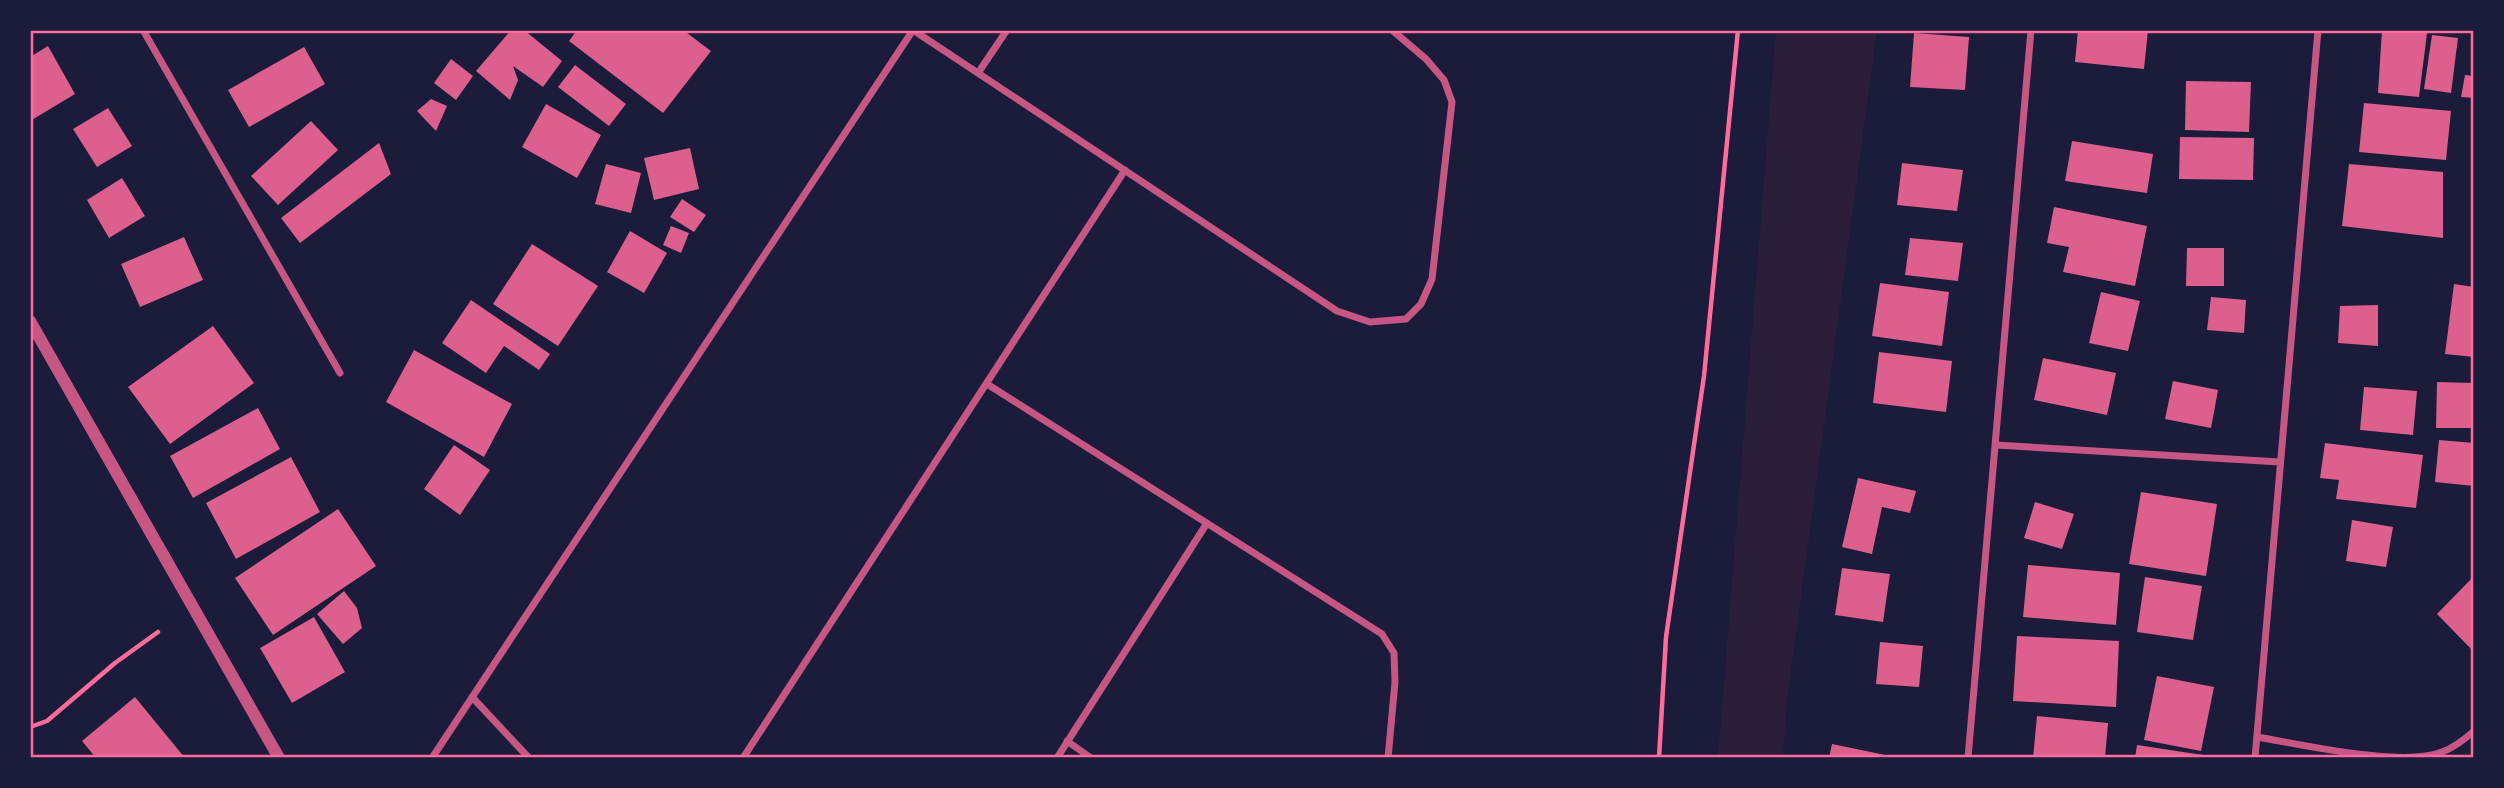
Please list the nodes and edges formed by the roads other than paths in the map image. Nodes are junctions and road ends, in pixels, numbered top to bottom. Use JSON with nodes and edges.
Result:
{"nodes":[{"id":1,"x":143,"y":30,"type":"edge"},
{"id":2,"x":913,"y":30,"type":"edge"},
{"id":3,"x":1007,"y":30,"type":"edge"},
{"id":4,"x":1392,"y":30,"type":"edge"},
{"id":5,"x":2031,"y":30,"type":"edge"},
{"id":6,"x":2318,"y":30,"type":"edge"},
{"id":7,"x":978,"y":73,"type":"junction"},
{"id":8,"x":1125,"y":170,"type":"junction"},
{"id":9,"x":30,"y":321,"type":"edge"},
{"id":10,"x":340,"y":373,"type":"dead end"},
{"id":11,"x":987,"y":383,"type":"junction"},
{"id":12,"x":1996,"y":445,"type":"junction"},
{"id":13,"x":2280,"y":462,"type":"junction"},
{"id":14,"x":1207,"y":523,"type":"junction"},
{"id":15,"x":472,"y":697,"type":"junction"},
{"id":16,"x":2474,"y":731,"type":"edge"},
{"id":17,"x":2257,"y":737,"type":"junction"},
{"id":18,"x":1067,"y":741,"type":"junction"},
{"id":19,"x":279,"y":758,"type":"edge"},
{"id":20,"x":432,"y":758,"type":"edge"},
{"id":21,"x":529,"y":758,"type":"edge"},
{"id":22,"x":743,"y":758,"type":"edge"},
{"id":23,"x":1056,"y":758,"type":"edge"},
{"id":24,"x":1091,"y":758,"type":"edge"},
{"id":25,"x":1388,"y":758,"type":"edge"},
{"id":26,"x":1968,"y":758,"type":"edge"},
{"id":27,"x":2255,"y":758,"type":"edge"}],
"edges":[{"from":1,"to":10,"type":"street"},
{"from":2,"to":7,"type":"street"},
{"from":2,"to":15,"type":"street"},
{"from":3,"to":7,"type":"street"},
{"from":4,"to":8,"type":"street"},
{"from":5,"to":12,"type":"street"},
{"from":6,"to":13,"type":"street"},
{"from":7,"to":8,"type":"street"},
{"from":8,"to":11,"type":"street"},
{"from":9,"to":19,"type":"street"},
{"from":11,"to":14,"type":"street"},
{"from":11,"to":22,"type":"street"},
{"from":12,"to":13,"type":"street"},
{"from":12,"to":26,"type":"street"},
{"from":13,"to":17,"type":"street"},
{"from":14,"to":18,"type":"street"},
{"from":14,"to":25,"type":"street"},
{"from":15,"to":20,"type":"street"},
{"from":15,"to":21,"type":"street"},
{"from":16,"to":17,"type":"street"},
{"from":17,"to":27,"type":"street"},
{"from":18,"to":23,"type":"street"},
{"from":18,"to":24,"type":"street"}]}
